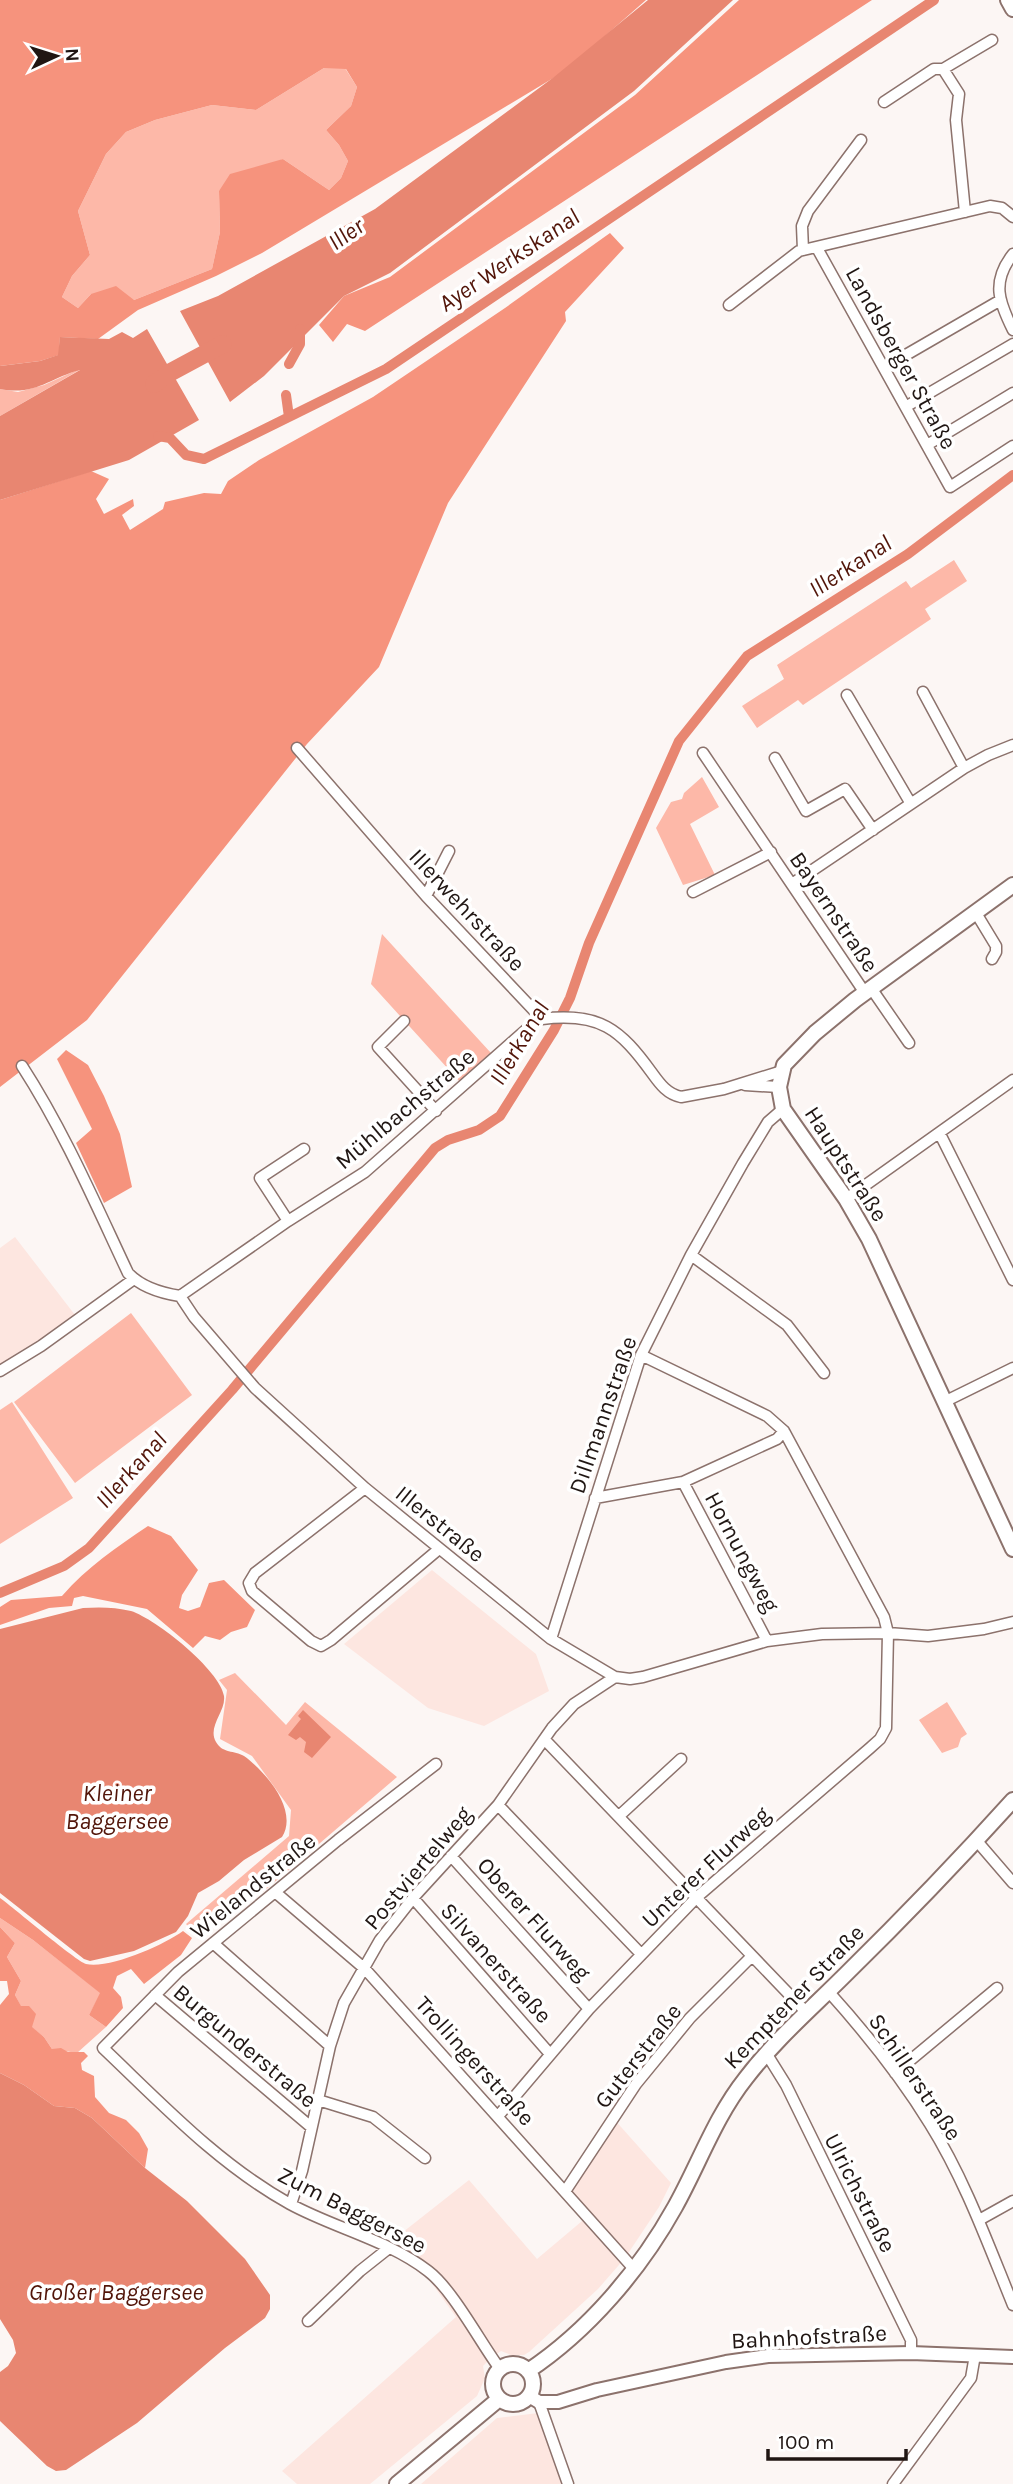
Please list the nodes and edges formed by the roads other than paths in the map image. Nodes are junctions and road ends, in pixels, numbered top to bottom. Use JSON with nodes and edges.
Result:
{"nodes":[{"id":1,"x":1008,"y":0,"type":"edge"},
{"id":2,"x":1013,"y":9,"type":"edge"},
{"id":3,"x":992,"y":40,"type":"dead end"},
{"id":4,"x":948,"y":66,"type":"junction"},
{"id":5,"x":884,"y":102,"type":"dead end"},
{"id":6,"x":861,"y":140,"type":"dead end"},
{"id":7,"x":965,"y":212,"type":"junction"},
{"id":8,"x":1013,"y":216,"type":"edge"},
{"id":9,"x":817,"y":248,"type":"junction"},
{"id":10,"x":803,"y":250,"type":"junction"},
{"id":11,"x":1013,"y":254,"type":"edge"},
{"id":12,"x":999,"y":301,"type":"junction"},
{"id":13,"x":729,"y":305,"type":"dead end"},
{"id":14,"x":1013,"y":330,"type":"edge"},
{"id":15,"x":1013,"y":344,"type":"edge"},
{"id":16,"x":886,"y":367,"type":"junction"},
{"id":17,"x":1013,"y":393,"type":"edge"},
{"id":18,"x":907,"y":406,"type":"junction"},
{"id":19,"x":927,"y":445,"type":"junction"},
{"id":20,"x":1013,"y":446,"type":"edge"},
{"id":21,"x":923,"y":692,"type":"dead end"},
{"id":22,"x":847,"y":695,"type":"dead end"},
{"id":23,"x":1013,"y":745,"type":"edge"},
{"id":24,"x":297,"y":748,"type":"dead end"},
{"id":25,"x":703,"y":753,"type":"dead end"},
{"id":26,"x":775,"y":758,"type":"dead end"},
{"id":27,"x":964,"y":768,"type":"junction"},
{"id":28,"x":911,"y":804,"type":"junction"},
{"id":29,"x":873,"y":830,"type":"junction"},
{"id":30,"x":449,"y":851,"type":"dead end"},
{"id":31,"x":771,"y":852,"type":"junction"},
{"id":32,"x":792,"y":884,"type":"junction"},
{"id":33,"x":1013,"y":885,"type":"edge"},
{"id":34,"x":694,"y":892,"type":"dead end"},
{"id":35,"x":426,"y":896,"type":"junction"},
{"id":36,"x":976,"y":913,"type":"junction"},
{"id":37,"x":992,"y":959,"type":"dead end"},
{"id":38,"x":868,"y":990,"type":"junction"},
{"id":39,"x":545,"y":1019,"type":"junction"},
{"id":40,"x":404,"y":1021,"type":"dead end"},
{"id":41,"x":909,"y":1043,"type":"dead end"},
{"id":42,"x":22,"y":1066,"type":"dead end"},
{"id":43,"x":782,"y":1071,"type":"junction"},
{"id":44,"x":1013,"y":1080,"type":"edge"},
{"id":45,"x":738,"y":1085,"type":"junction"},
{"id":46,"x":779,"y":1087,"type":"junction"},
{"id":47,"x":783,"y":1109,"type":"junction"},
{"id":48,"x":436,"y":1111,"type":"junction"},
{"id":49,"x":940,"y":1134,"type":"junction"},
{"id":50,"x":304,"y":1149,"type":"dead end"},
{"id":51,"x":846,"y":1199,"type":"junction"},
{"id":52,"x":288,"y":1222,"type":"junction"},
{"id":53,"x":691,"y":1255,"type":"junction"},
{"id":54,"x":134,"y":1279,"type":"junction"},
{"id":55,"x":1013,"y":1280,"type":"edge"},
{"id":56,"x":180,"y":1296,"type":"junction"},
{"id":57,"x":641,"y":1355,"type":"junction"},
{"id":58,"x":1013,"y":1368,"type":"edge"},
{"id":59,"x":0,"y":1371,"type":"edge"},
{"id":60,"x":824,"y":1373,"type":"dead end"},
{"id":61,"x":944,"y":1402,"type":"junction"},
{"id":62,"x":784,"y":1431,"type":"junction"},
{"id":63,"x":683,"y":1482,"type":"junction"},
{"id":64,"x":365,"y":1488,"type":"junction"},
{"id":65,"x":595,"y":1499,"type":"junction"},
{"id":66,"x":439,"y":1549,"type":"junction"},
{"id":67,"x":1013,"y":1549,"type":"edge"},
{"id":68,"x":1013,"y":1622,"type":"edge"},
{"id":69,"x":888,"y":1633,"type":"junction"},
{"id":70,"x":551,"y":1639,"type":"junction"},
{"id":71,"x":767,"y":1641,"type":"junction"},
{"id":72,"x":615,"y":1677,"type":"junction"},
{"id":73,"x":545,"y":1740,"type":"junction"},
{"id":74,"x":681,"y":1759,"type":"dead end"},
{"id":75,"x":436,"y":1764,"type":"dead end"},
{"id":76,"x":1013,"y":1800,"type":"edge"},
{"id":77,"x":498,"y":1805,"type":"junction"},
{"id":78,"x":619,"y":1816,"type":"junction"},
{"id":79,"x":976,"y":1840,"type":"junction"},
{"id":80,"x":451,"y":1856,"type":"junction"},
{"id":81,"x":1013,"y":1883,"type":"edge"},
{"id":82,"x":275,"y":1892,"type":"junction"},
{"id":83,"x":697,"y":1897,"type":"junction"},
{"id":84,"x":412,"y":1898,"type":"junction"},
{"id":85,"x":213,"y":1943,"type":"junction"},
{"id":86,"x":641,"y":1954,"type":"junction"},
{"id":87,"x":752,"y":1955,"type":"junction"},
{"id":88,"x":365,"y":1969,"type":"junction"},
{"id":89,"x":997,"y":1988,"type":"dead end"},
{"id":90,"x":828,"y":1992,"type":"junction"},
{"id":91,"x":155,"y":1994,"type":"junction"},
{"id":92,"x":589,"y":2009,"type":"junction"},
{"id":93,"x":806,"y":2012,"type":"junction"},
{"id":94,"x":330,"y":2046,"type":"junction"},
{"id":95,"x":103,"y":2048,"type":"joint"},
{"id":96,"x":766,"y":2053,"type":"junction"},
{"id":97,"x":550,"y":2054,"type":"junction"},
{"id":98,"x":895,"y":2073,"type":"junction"},
{"id":99,"x":317,"y":2100,"type":"junction"},
{"id":100,"x":499,"y":2115,"type":"junction"},
{"id":101,"x":311,"y":2127,"type":"junction"},
{"id":102,"x":425,"y":2158,"type":"dead end"},
{"id":103,"x":566,"y":2190,"type":"junction"},
{"id":104,"x":1013,"y":2201,"type":"edge"},
{"id":105,"x":291,"y":2204,"type":"junction"},
{"id":106,"x":979,"y":2220,"type":"junction"},
{"id":107,"x":389,"y":2248,"type":"junction"},
{"id":108,"x":634,"y":2269,"type":"junction"},
{"id":109,"x":1011,"y":2292,"type":"edge"},
{"id":110,"x":1013,"y":2305,"type":"edge"},
{"id":111,"x":308,"y":2321,"type":"dead end"},
{"id":112,"x":911,"y":2353,"type":"junction"},
{"id":113,"x":975,"y":2355,"type":"junction"},
{"id":114,"x":1013,"y":2357,"type":"edge"},
{"id":115,"x":500,"y":2369,"type":"junction"},
{"id":116,"x":528,"y":2371,"type":"junction"},
{"id":117,"x":499,"y":2399,"type":"junction"},
{"id":118,"x":534,"y":2399,"type":"junction"},
{"id":119,"x":397,"y":2484,"type":"edge"},
{"id":120,"x":568,"y":2484,"type":"edge"},
{"id":121,"x":893,"y":2484,"type":"edge"}],
"edges":[{"from":1,"to":2,"type":"main road"},
{"from":3,"to":4,"type":"street"},
{"from":4,"to":5,"type":"street"},
{"from":4,"to":7,"type":"street"},
{"from":6,"to":10,"type":"street"},
{"from":7,"to":8,"type":"street"},
{"from":7,"to":9,"type":"street"},
{"from":9,"to":10,"type":"street"},
{"from":9,"to":16,"type":"street","name":"Landsberger Straße"},
{"from":10,"to":13,"type":"street"},
{"from":11,"to":12,"type":"street"},
{"from":12,"to":14,"type":"street"},
{"from":12,"to":16,"type":"street"},
{"from":15,"to":18,"type":"street"},
{"from":16,"to":18,"type":"street","name":"Landsberger Straße"},
{"from":17,"to":19,"type":"street"},
{"from":18,"to":19,"type":"street","name":"Landsberger Straße"},
{"from":19,"to":20,"type":"street","name":"Landsberger Straße"},
{"from":21,"to":27,"type":"street"},
{"from":22,"to":28,"type":"street"},
{"from":23,"to":27,"type":"street"},
{"from":24,"to":35,"type":"street","name":"Illerwehrstraße"},
{"from":25,"to":31,"type":"street","name":"Bayernstraße"},
{"from":26,"to":29,"type":"street"},
{"from":27,"to":28,"type":"street"},
{"from":28,"to":29,"type":"street"},
{"from":29,"to":32,"type":"street"},
{"from":30,"to":35,"type":"street"},
{"from":31,"to":32,"type":"street","name":"Bayernstraße"},
{"from":31,"to":34,"type":"street","name":"Bayernstraße"},
{"from":32,"to":38,"type":"street","name":"Bayernstraße"},
{"from":33,"to":36,"type":"main road","name":"Hauptstraße"},
{"from":35,"to":39,"type":"street","name":"Illerwehrstraße"},
{"from":36,"to":37,"type":"street"},
{"from":36,"to":38,"type":"main road","name":"Hauptstraße"},
{"from":38,"to":41,"type":"street","name":"Bayernstraße"},
{"from":38,"to":43,"type":"main road","name":"Hauptstraße"},
{"from":39,"to":45,"type":"street"},
{"from":39,"to":48,"type":"street","name":"Mühlbachstraße"},
{"from":40,"to":48,"type":"street"},
{"from":42,"to":54,"type":"street"},
{"from":43,"to":45,"type":"street"},
{"from":43,"to":46,"type":"main road","name":"Hauptstraße"},
{"from":44,"to":49,"type":"street"},
{"from":45,"to":46,"type":"street"},
{"from":46,"to":47,"type":"main road","name":"Hauptstraße"},
{"from":47,"to":51,"type":"main road","name":"Hauptstraße"},
{"from":47,"to":53,"type":"street","name":"Dillmannstraße"},
{"from":48,"to":52,"type":"street","name":"Mühlbachstraße"},
{"from":49,"to":51,"type":"street"},
{"from":49,"to":55,"type":"street"},
{"from":50,"to":52,"type":"street","name":"Mühlbachstraße"},
{"from":51,"to":61,"type":"main road","name":"Hauptstraße"},
{"from":52,"to":56,"type":"street","name":"Mühlbachstraße"},
{"from":53,"to":57,"type":"street","name":"Dillmannstraße"},
{"from":53,"to":60,"type":"street"},
{"from":54,"to":56,"type":"street"},
{"from":54,"to":59,"type":"street"},
{"from":56,"to":64,"type":"street","name":"Illerstraße"},
{"from":57,"to":62,"type":"street"},
{"from":57,"to":65,"type":"street","name":"Dillmannstraße"},
{"from":58,"to":61,"type":"street"},
{"from":61,"to":67,"type":"main road","name":"Hauptstraße"},
{"from":62,"to":63,"type":"street"},
{"from":62,"to":69,"type":"street"},
{"from":63,"to":65,"type":"street"},
{"from":63,"to":71,"type":"street","name":"Hornungweg"},
{"from":64,"to":66,"type":"street","name":"Illerstraße"},
{"from":64,"to":66,"type":"street"},
{"from":65,"to":70,"type":"street","name":"Dillmannstraße"},
{"from":66,"to":70,"type":"street","name":"Illerstraße"},
{"from":68,"to":69,"type":"street"},
{"from":69,"to":71,"type":"street"},
{"from":69,"to":83,"type":"street","name":"Unterer Flurweg"},
{"from":70,"to":72,"type":"street","name":"Illerstraße"},
{"from":71,"to":72,"type":"street"},
{"from":72,"to":73,"type":"street","name":"Postviertelweg"},
{"from":73,"to":77,"type":"street","name":"Postviertelweg"},
{"from":73,"to":78,"type":"street"},
{"from":74,"to":78,"type":"street"},
{"from":75,"to":82,"type":"street","name":"Wielandstraße"},
{"from":76,"to":79,"type":"main road","name":"Kemptener Straße"},
{"from":77,"to":80,"type":"street","name":"Postviertelweg"},
{"from":77,"to":86,"type":"street"},
{"from":78,"to":83,"type":"street"},
{"from":79,"to":81,"type":"street"},
{"from":79,"to":90,"type":"main road","name":"Kemptener Straße"},
{"from":80,"to":84,"type":"street","name":"Postviertelweg"},
{"from":80,"to":92,"type":"street","name":"Oberer Flurweg"},
{"from":82,"to":85,"type":"street","name":"Wielandstraße"},
{"from":82,"to":88,"type":"street","name":"Trollingerstraße"},
{"from":83,"to":86,"type":"street","name":"Unterer Flurweg"},
{"from":83,"to":87,"type":"street"},
{"from":84,"to":88,"type":"street","name":"Postviertelweg"},
{"from":84,"to":97,"type":"street","name":"Silvanerstraße"},
{"from":85,"to":91,"type":"street","name":"Wielandstraße"},
{"from":85,"to":94,"type":"street"},
{"from":86,"to":92,"type":"street","name":"Unterer Flurweg"},
{"from":87,"to":93,"type":"street"},
{"from":87,"to":103,"type":"street","name":"Guterstraße"},
{"from":88,"to":94,"type":"street","name":"Postviertelweg"},
{"from":88,"to":100,"type":"street","name":"Trollingerstraße"},
{"from":89,"to":98,"type":"street"},
{"from":90,"to":93,"type":"main road","name":"Kemptener Straße"},
{"from":90,"to":98,"type":"street","name":"Schillerstraße"},
{"from":91,"to":95,"type":"street","name":"Wielandstraße"},
{"from":91,"to":101,"type":"street","name":"Burgunderstraße"},
{"from":92,"to":97,"type":"street","name":"Unterer Flurweg"},
{"from":93,"to":96,"type":"main road","name":"Kemptener Straße"},
{"from":94,"to":99,"type":"street","name":"Postviertelweg"},
{"from":95,"to":105,"type":"street","name":"Zum Baggersee"},
{"from":96,"to":108,"type":"main road","name":"Kemptener Straße"},
{"from":96,"to":112,"type":"street","name":"Ulrichstraße"},
{"from":97,"to":100,"type":"street","name":"Unterer Flurweg"},
{"from":98,"to":106,"type":"street","name":"Schillerstraße"},
{"from":99,"to":101,"type":"street","name":"Postviertelweg"},
{"from":99,"to":102,"type":"street"},
{"from":100,"to":103,"type":"street","name":"Trollingerstraße"},
{"from":101,"to":105,"type":"street","name":"Postviertelweg"},
{"from":103,"to":108,"type":"street","name":"Trollingerstraße"},
{"from":104,"to":106,"type":"street"},
{"from":105,"to":107,"type":"street","name":"Zum Baggersee"},
{"from":106,"to":109,"type":"street","name":"Schillerstraße"},
{"from":107,"to":111,"type":"street"},
{"from":107,"to":115,"type":"street","name":"Zum Baggersee"},
{"from":108,"to":116,"type":"main road","name":"Kemptener Straße"},
{"from":109,"to":110,"type":"street","name":"Schillerstraße"},
{"from":112,"to":113,"type":"street","name":"Bahnhofstraße"},
{"from":112,"to":118,"type":"street","name":"Bahnhofstraße"},
{"from":113,"to":114,"type":"street","name":"Bahnhofstraße"},
{"from":113,"to":121,"type":"street"},
{"from":115,"to":116,"type":"main road"},
{"from":115,"to":117,"type":"main road"},
{"from":116,"to":118,"type":"main road"},
{"from":117,"to":118,"type":"main road"},
{"from":117,"to":119,"type":"main road"},
{"from":118,"to":120,"type":"street"}]}
